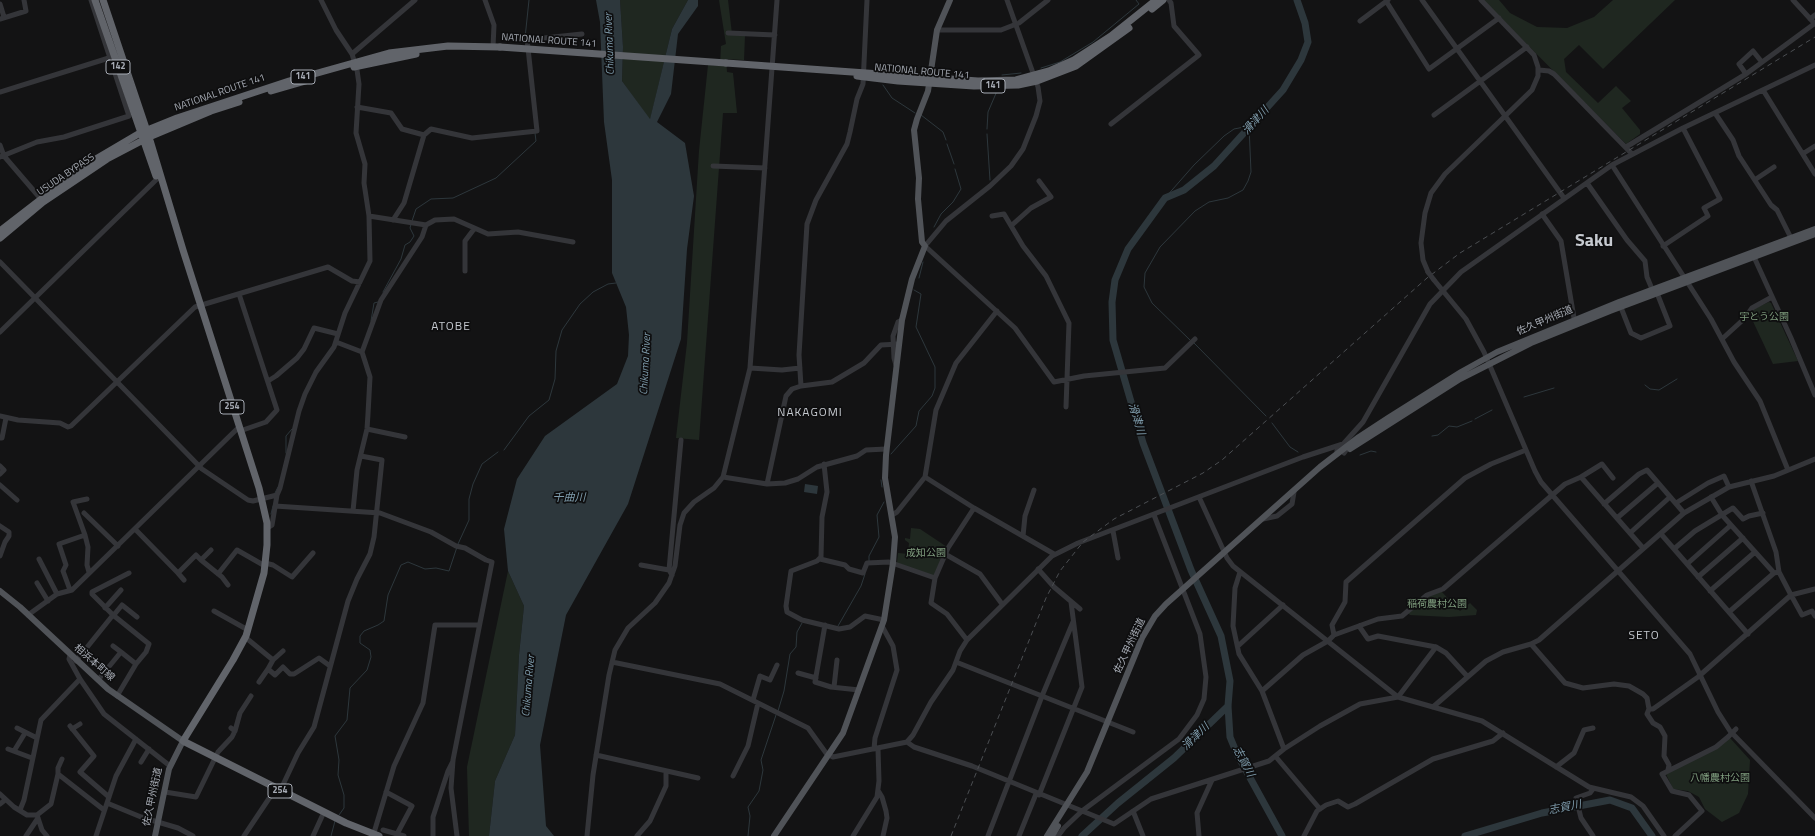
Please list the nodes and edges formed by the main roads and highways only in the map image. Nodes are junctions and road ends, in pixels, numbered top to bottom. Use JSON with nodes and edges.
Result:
{"nodes":[{"id":1,"x":95,"y":0,"type":"edge"},
{"id":2,"x":103,"y":0,"type":"edge"},
{"id":3,"x":950,"y":0,"type":"edge"},
{"id":4,"x":1156,"y":0,"type":"edge"},
{"id":5,"x":1163,"y":0,"type":"edge"},
{"id":6,"x":1036,"y":78,"type":"junction"},
{"id":7,"x":930,"y":80,"type":"junction"},
{"id":8,"x":144,"y":135,"type":"junction"},
{"id":9,"x":1815,"y":229,"type":"edge"},
{"id":10,"x":0,"y":231,"type":"edge"},
{"id":11,"x":1815,"y":234,"type":"edge"},
{"id":12,"x":0,"y":238,"type":"edge"},
{"id":13,"x":182,"y":250,"type":"junction"},
{"id":14,"x":1685,"y":280,"type":"junction"},
{"id":15,"x":1488,"y":360,"type":"junction"},
{"id":16,"x":1309,"y":479,"type":"junction"},
{"id":17,"x":0,"y":591,"type":"edge"},
{"id":18,"x":183,"y":741,"type":"junction"},
{"id":19,"x":1068,"y":806,"type":"junction"},
{"id":20,"x":377,"y":834,"type":"edge"},
{"id":21,"x":155,"y":836,"type":"edge"},
{"id":22,"x":774,"y":836,"type":"edge"},
{"id":23,"x":1047,"y":836,"type":"edge"},
{"id":24,"x":1052,"y":836,"type":"edge"}],
"edges":[{"from":1,"to":8,"type":"highway","number":"142"},
{"from":2,"to":8,"type":"highway","number":"142"},
{"from":3,"to":7,"type":"main road"},
{"from":4,"to":6,"type":"highway","name":"NATIONAL ROUTE 141","number":"141"},
{"from":5,"to":6,"type":"highway","name":"NATIONAL ROUTE 141","number":"141"},
{"from":6,"to":7,"type":"highway","name":"NATIONAL ROUTE 141","number":"141"},
{"from":6,"to":7,"type":"highway","name":"NATIONAL ROUTE 141","number":"141"},
{"from":7,"to":8,"type":"highway","name":"NATIONAL ROUTE 141","number":"141","bridge":true},
{"from":7,"to":22,"type":"main road"},
{"from":8,"to":10,"type":"highway","name":"USUDA BYPASS","number":"141"},
{"from":8,"to":12,"type":"highway","name":"USUDA BYPASS","number":"141"},
{"from":8,"to":13,"type":"highway","number":"254"},
{"from":8,"to":13,"type":"highway","number":"254"},
{"from":9,"to":14,"type":"main road","name":"佐久甲州街道"},
{"from":11,"to":14,"type":"main road","name":"佐久甲州街道"},
{"from":13,"to":18,"type":"highway","number":"254"},
{"from":14,"to":15,"type":"main road","name":"佐久甲州街道"},
{"from":15,"to":16,"type":"main road","name":"佐久甲州街道"},
{"from":15,"to":16,"type":"main road","name":"佐久甲州街道"},
{"from":16,"to":19,"type":"main road","name":"佐久甲州街道"},
{"from":17,"to":18,"type":"main road","name":"相浜本町線"},
{"from":18,"to":20,"type":"highway","number":"254"},
{"from":18,"to":21,"type":"main road","name":"佐久甲州街道"},
{"from":19,"to":23,"type":"main road","name":"佐久甲州街道"},
{"from":19,"to":24,"type":"main road","name":"佐久甲州街道"}]}
